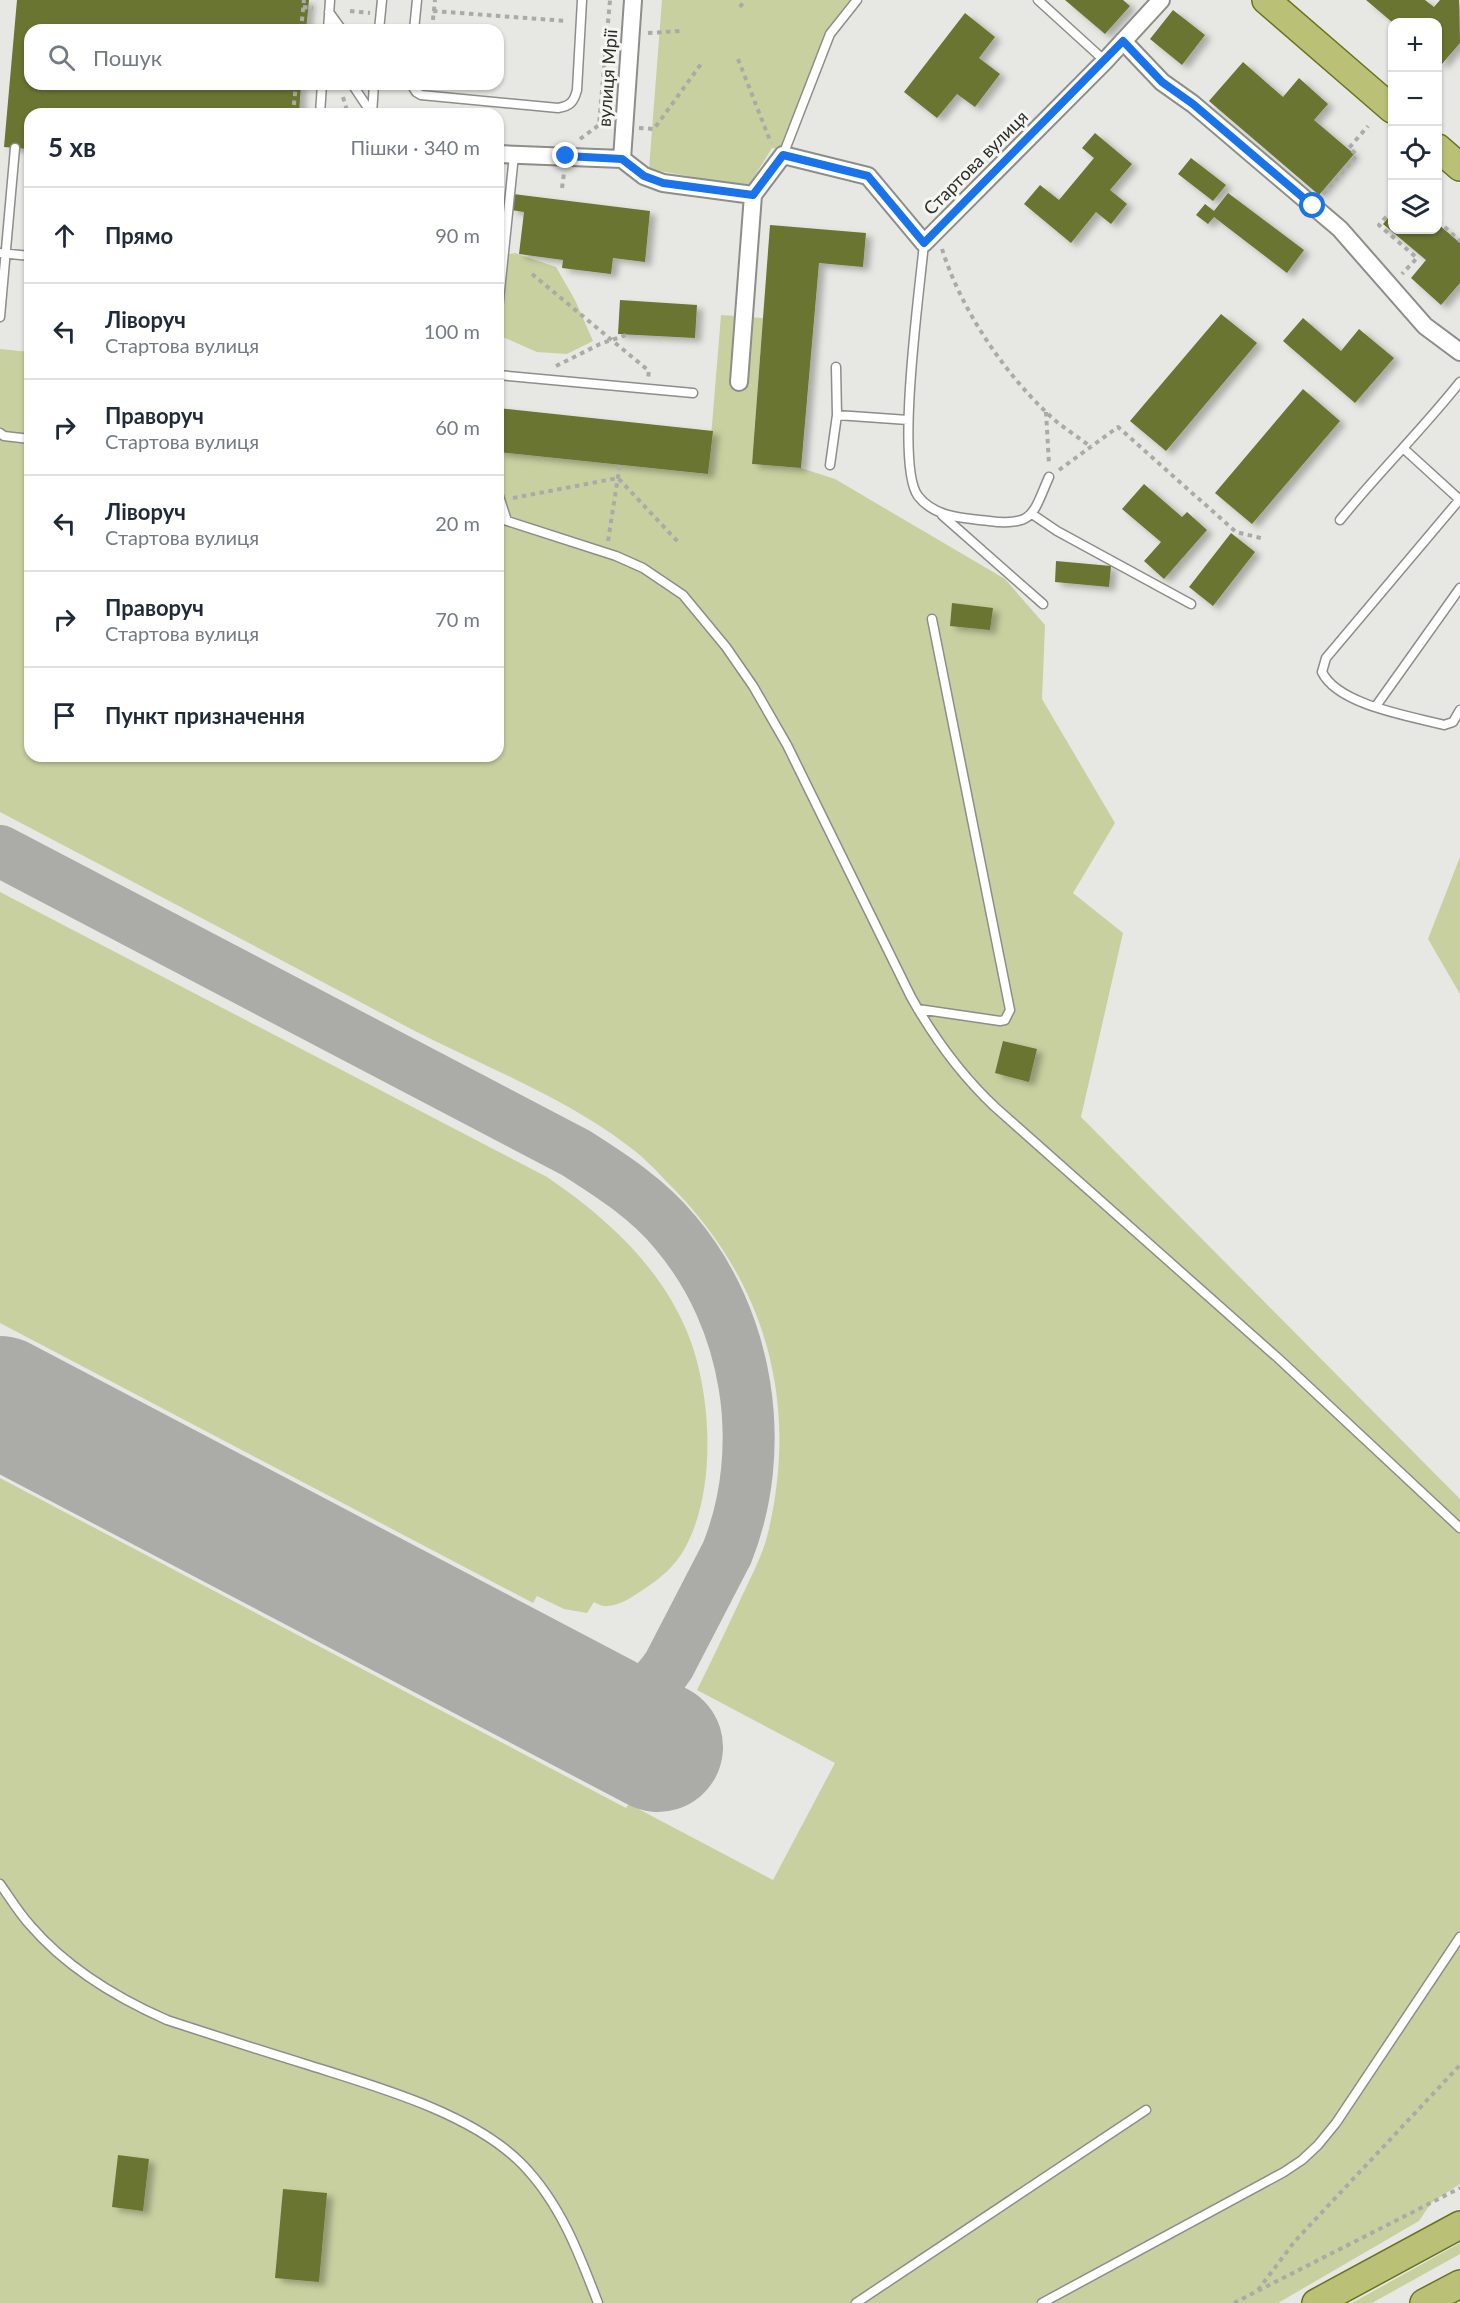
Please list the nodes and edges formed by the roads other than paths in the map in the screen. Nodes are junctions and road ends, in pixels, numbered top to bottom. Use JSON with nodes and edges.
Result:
{"nodes":[{"id":1,"x":330,"y":0,"type":"edge"},
{"id":2,"x":382,"y":0,"type":"edge"},
{"id":3,"x":417,"y":0,"type":"edge"},
{"id":4,"x":582,"y":0,"type":"edge"},
{"id":5,"x":633,"y":0,"type":"edge"},
{"id":6,"x":857,"y":0,"type":"edge"},
{"id":7,"x":1038,"y":0,"type":"edge"},
{"id":8,"x":1161,"y":0,"type":"edge"},
{"id":9,"x":1266,"y":0,"type":"edge"},
{"id":10,"x":329,"y":12,"type":"junction"},
{"id":11,"x":328,"y":24,"type":"edge"},
{"id":12,"x":338,"y":24,"type":"edge"},
{"id":13,"x":380,"y":24,"type":"edge"},
{"id":14,"x":415,"y":24,"type":"edge"},
{"id":15,"x":1123,"y":41,"type":"junction"},
{"id":16,"x":1105,"y":61,"type":"junction"},
{"id":17,"x":322,"y":90,"type":"edge"},
{"id":18,"x":356,"y":90,"type":"edge"},
{"id":19,"x":374,"y":90,"type":"edge"},
{"id":20,"x":415,"y":90,"type":"edge"},
{"id":21,"x":1388,"y":106,"type":"edge"},
{"id":22,"x":320,"y":108,"type":"edge"},
{"id":23,"x":368,"y":108,"type":"edge"},
{"id":24,"x":372,"y":108,"type":"edge"},
{"id":25,"x":15,"y":148,"type":"dead end"},
{"id":26,"x":1442,"y":152,"type":"edge"},
{"id":27,"x":506,"y":154,"type":"edge"},
{"id":28,"x":783,"y":155,"type":"junction"},
{"id":29,"x":622,"y":159,"type":"junction"},
{"id":30,"x":1460,"y":167,"type":"edge"},
{"id":31,"x":504,"y":193,"type":"edge"},
{"id":32,"x":753,"y":195,"type":"junction"},
{"id":33,"x":930,"y":237,"type":"junction"},
{"id":34,"x":2,"y":253,"type":"edge"},
{"id":35,"x":24,"y":255,"type":"edge"},
{"id":36,"x":0,"y":317,"type":"edge"},
{"id":37,"x":1460,"y":352,"type":"edge"},
{"id":38,"x":836,"y":367,"type":"dead end"},
{"id":39,"x":504,"y":376,"type":"edge"},
{"id":40,"x":739,"y":382,"type":"dead end"},
{"id":41,"x":1460,"y":382,"type":"edge"},
{"id":42,"x":693,"y":393,"type":"dead end"},
{"id":43,"x":837,"y":415,"type":"junction"},
{"id":44,"x":908,"y":420,"type":"junction"},
{"id":45,"x":0,"y":433,"type":"edge"},
{"id":46,"x":24,"y":438,"type":"edge"},
{"id":47,"x":1403,"y":448,"type":"junction"},
{"id":48,"x":830,"y":465,"type":"dead end"},
{"id":49,"x":1049,"y":477,"type":"road end"},
{"id":50,"x":1460,"y":500,"type":"edge"},
{"id":51,"x":1032,"y":514,"type":"junction"},
{"id":52,"x":942,"y":515,"type":"junction"},
{"id":53,"x":504,"y":520,"type":"edge"},
{"id":54,"x":1340,"y":520,"type":"dead end"},
{"id":55,"x":1460,"y":588,"type":"edge"},
{"id":56,"x":1043,"y":604,"type":"dead end"},
{"id":57,"x":1191,"y":604,"type":"dead end"},
{"id":58,"x":932,"y":620,"type":"dead end"},
{"id":59,"x":1376,"y":706,"type":"junction"},
{"id":60,"x":1460,"y":710,"type":"edge"},
{"id":61,"x":918,"y":1009,"type":"junction"},
{"id":62,"x":1460,"y":1528,"type":"edge"},
{"id":63,"x":0,"y":1884,"type":"edge"},
{"id":64,"x":1460,"y":1937,"type":"edge"},
{"id":65,"x":1146,"y":2110,"type":"dead end"},
{"id":66,"x":1460,"y":2225,"type":"edge"},
{"id":67,"x":1460,"y":2284,"type":"edge"},
{"id":68,"x":598,"y":2303,"type":"edge"},
{"id":69,"x":856,"y":2303,"type":"edge"},
{"id":70,"x":1041,"y":2303,"type":"edge"},
{"id":71,"x":1316,"y":2303,"type":"edge"},
{"id":72,"x":1424,"y":2303,"type":"edge"}],
"edges":[{"from":1,"to":10,"type":"lane"},
{"from":2,"to":13,"type":"lane"},
{"from":3,"to":14,"type":"lane"},
{"from":4,"to":20,"type":"lane"},
{"from":5,"to":29,"type":"street","name":"вулиця Мрії"},
{"from":6,"to":28,"type":"lane"},
{"from":7,"to":16,"type":"lane"},
{"from":8,"to":15,"type":"street","name":"Стартова вулиця"},
{"from":9,"to":21,"type":"main road"},
{"from":10,"to":11,"type":"lane"},
{"from":10,"to":12,"type":"lane"},
{"from":15,"to":16,"type":"street","name":"Стартова вулиця"},
{"from":15,"to":37,"type":"street"},
{"from":16,"to":33,"type":"street","name":"Стартова вулиця"},
{"from":17,"to":22,"type":"lane"},
{"from":18,"to":23,"type":"lane"},
{"from":19,"to":24,"type":"lane"},
{"from":25,"to":34,"type":"lane"},
{"from":26,"to":30,"type":"main road"},
{"from":27,"to":29,"type":"street"},
{"from":27,"to":31,"type":"lane"},
{"from":28,"to":32,"type":"street"},
{"from":28,"to":33,"type":"street","name":"Стартова вулиця"},
{"from":29,"to":32,"type":"street"},
{"from":32,"to":40,"type":"street"},
{"from":33,"to":44,"type":"lane"},
{"from":34,"to":35,"type":"lane"},
{"from":34,"to":36,"type":"lane"},
{"from":38,"to":43,"type":"lane"},
{"from":39,"to":42,"type":"lane"},
{"from":41,"to":47,"type":"lane"},
{"from":43,"to":44,"type":"lane"},
{"from":43,"to":48,"type":"lane"},
{"from":44,"to":52,"type":"lane"},
{"from":45,"to":46,"type":"lane"},
{"from":47,"to":50,"type":"lane"},
{"from":47,"to":54,"type":"lane"},
{"from":49,"to":51,"type":"lane"},
{"from":50,"to":59,"type":"lane"},
{"from":51,"to":52,"type":"lane"},
{"from":51,"to":57,"type":"lane"},
{"from":52,"to":56,"type":"lane"},
{"from":53,"to":61,"type":"lane"},
{"from":55,"to":59,"type":"lane"},
{"from":58,"to":61,"type":"lane"},
{"from":59,"to":60,"type":"lane"},
{"from":61,"to":62,"type":"lane"},
{"from":63,"to":68,"type":"lane"},
{"from":64,"to":70,"type":"lane"},
{"from":65,"to":69,"type":"lane"},
{"from":66,"to":71,"type":"main road"},
{"from":67,"to":72,"type":"main road"}]}
